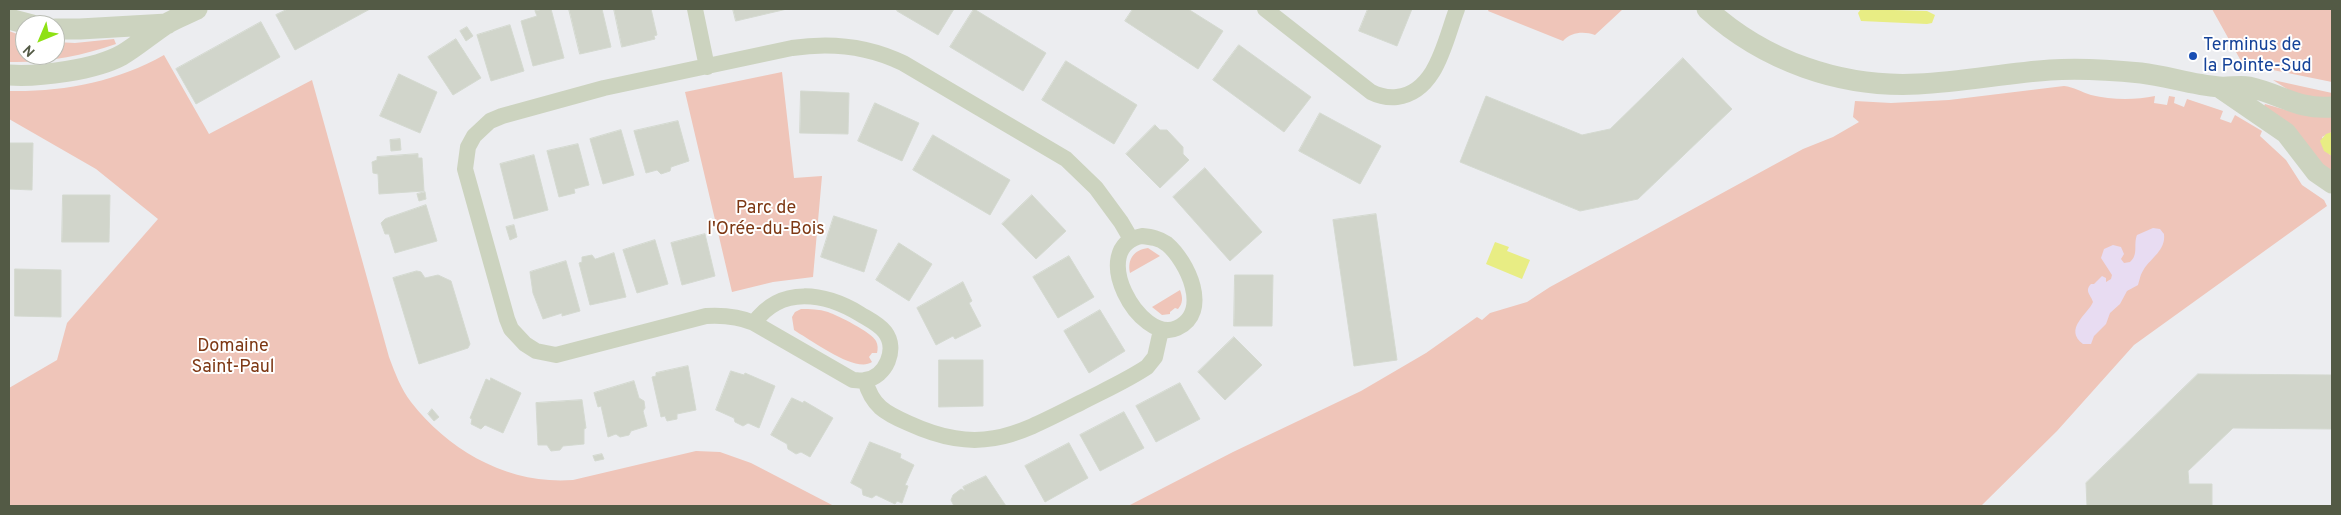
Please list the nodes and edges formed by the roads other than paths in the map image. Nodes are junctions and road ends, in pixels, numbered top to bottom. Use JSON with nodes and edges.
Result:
{"nodes":[{"id":1,"x":197,"y":9,"type":"edge"},
{"id":2,"x":695,"y":9,"type":"edge"},
{"id":3,"x":1265,"y":9,"type":"edge"},
{"id":4,"x":1457,"y":9,"type":"edge"},
{"id":5,"x":1707,"y":9,"type":"edge"},
{"id":6,"x":167,"y":24,"type":"junction"},
{"id":7,"x":65,"y":29,"type":"edge"},
{"id":8,"x":707,"y":67,"type":"junction"},
{"id":9,"x":9,"y":75,"type":"edge"},
{"id":10,"x":2219,"y":87,"type":"junction"},
{"id":11,"x":2332,"y":107,"type":"edge"},
{"id":12,"x":2332,"y":183,"type":"edge"},
{"id":13,"x":1130,"y":239,"type":"junction"},
{"id":14,"x":754,"y":323,"type":"junction"},
{"id":15,"x":1162,"y":330,"type":"junction"},
{"id":16,"x":865,"y":380,"type":"junction"}],
"edges":[{"from":1,"to":6,"type":"street"},
{"from":2,"to":8,"type":"street"},
{"from":3,"to":4,"type":"street"},
{"from":5,"to":10,"type":"street"},
{"from":6,"to":7,"type":"street"},
{"from":6,"to":9,"type":"street"},
{"from":8,"to":13,"type":"street"},
{"from":8,"to":14,"type":"street"},
{"from":10,"to":11,"type":"street"},
{"from":10,"to":12,"type":"street"},
{"from":13,"to":15,"type":"street"},
{"from":13,"to":15,"type":"street"},
{"from":14,"to":16,"type":"street"},
{"from":14,"to":16,"type":"street"},
{"from":15,"to":16,"type":"street"}]}
